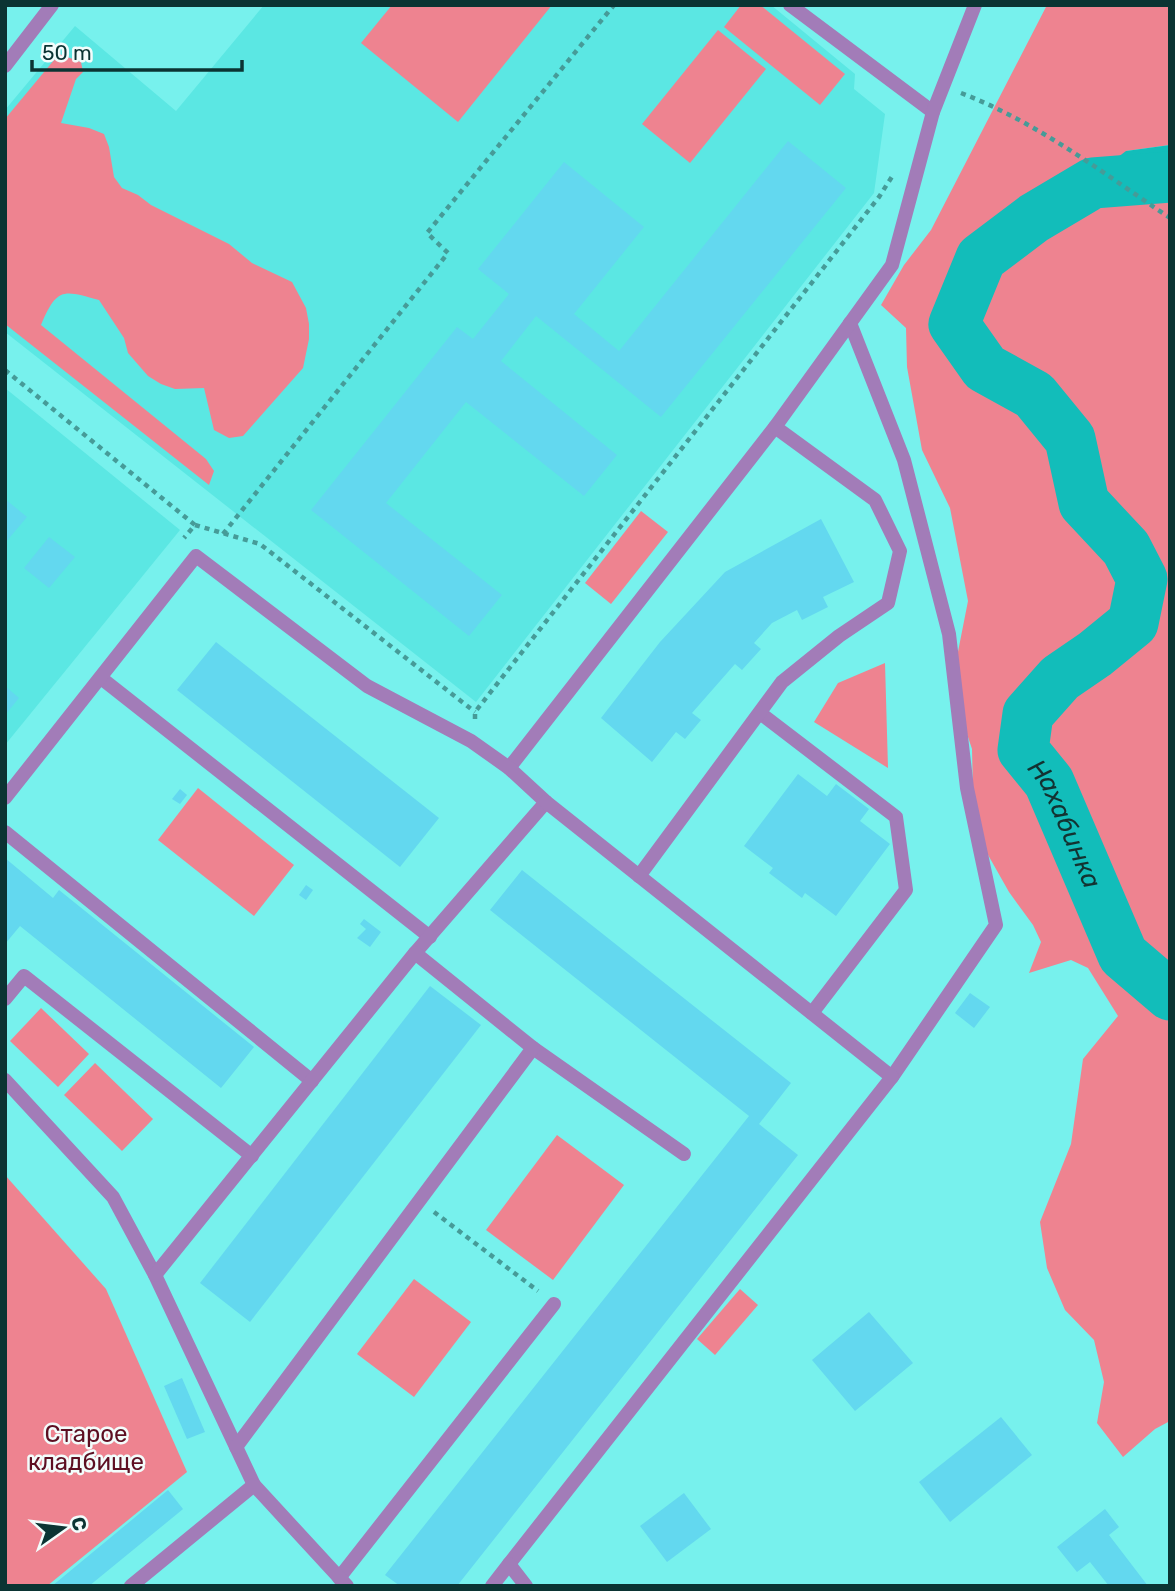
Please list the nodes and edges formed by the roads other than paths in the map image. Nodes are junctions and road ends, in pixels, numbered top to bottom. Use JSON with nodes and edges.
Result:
{"nodes":[{"id":1,"x":52,"y":5,"type":"edge"},
{"id":2,"x":975,"y":5,"type":"edge"},
{"id":3,"x":798,"y":8,"type":"edge"},
{"id":4,"x":5,"y":66,"type":"edge"},
{"id":5,"x":933,"y":112,"type":"junction"},
{"id":6,"x":850,"y":323,"type":"junction"},
{"id":7,"x":775,"y":427,"type":"junction"},
{"id":8,"x":101,"y":678,"type":"junction"},
{"id":9,"x":760,"y":713,"type":"junction"},
{"id":10,"x":509,"y":768,"type":"junction"},
{"id":11,"x":5,"y":798,"type":"edge"},
{"id":12,"x":546,"y":802,"type":"junction"},
{"id":13,"x":5,"y":832,"type":"edge"},
{"id":14,"x":639,"y":876,"type":"junction"},
{"id":15,"x":430,"y":937,"type":"junction"},
{"id":16,"x":415,"y":953,"type":"junction"},
{"id":17,"x":5,"y":999,"type":"edge"},
{"id":18,"x":812,"y":1013,"type":"junction"},
{"id":19,"x":533,"y":1048,"type":"junction"},
{"id":20,"x":891,"y":1077,"type":"junction"},
{"id":21,"x":5,"y":1080,"type":"edge"},
{"id":22,"x":312,"y":1081,"type":"junction"},
{"id":23,"x":684,"y":1154,"type":"dead end"},
{"id":24,"x":252,"y":1156,"type":"junction"},
{"id":25,"x":155,"y":1275,"type":"junction"},
{"id":26,"x":554,"y":1304,"type":"road end"},
{"id":27,"x":236,"y":1447,"type":"junction"},
{"id":28,"x":254,"y":1485,"type":"junction"},
{"id":29,"x":509,"y":1564,"type":"junction"},
{"id":30,"x":343,"y":1582,"type":"edge"},
{"id":31,"x":131,"y":1586,"type":"edge"},
{"id":32,"x":492,"y":1586,"type":"edge"},
{"id":33,"x":526,"y":1586,"type":"edge"}],
"edges":[{"from":1,"to":4,"type":"street"},
{"from":2,"to":5,"type":"street"},
{"from":3,"to":5,"type":"street"},
{"from":5,"to":6,"type":"street"},
{"from":6,"to":7,"type":"street"},
{"from":6,"to":20,"type":"street"},
{"from":7,"to":9,"type":"street"},
{"from":7,"to":10,"type":"street"},
{"from":8,"to":10,"type":"street"},
{"from":8,"to":11,"type":"street"},
{"from":8,"to":15,"type":"street"},
{"from":9,"to":14,"type":"street"},
{"from":9,"to":18,"type":"street"},
{"from":10,"to":12,"type":"street"},
{"from":12,"to":14,"type":"street"},
{"from":12,"to":15,"type":"street"},
{"from":13,"to":22,"type":"street"},
{"from":14,"to":18,"type":"street"},
{"from":15,"to":16,"type":"street"},
{"from":16,"to":19,"type":"street"},
{"from":16,"to":22,"type":"street"},
{"from":17,"to":24,"type":"street"},
{"from":18,"to":20,"type":"street"},
{"from":19,"to":23,"type":"street"},
{"from":19,"to":27,"type":"street"},
{"from":20,"to":29,"type":"street"},
{"from":21,"to":25,"type":"street"},
{"from":22,"to":24,"type":"street"},
{"from":24,"to":25,"type":"street"},
{"from":25,"to":27,"type":"street"},
{"from":26,"to":30,"type":"street"},
{"from":27,"to":28,"type":"street"},
{"from":28,"to":30,"type":"street"},
{"from":28,"to":31,"type":"street"},
{"from":29,"to":32,"type":"street"},
{"from":29,"to":33,"type":"street"}]}
